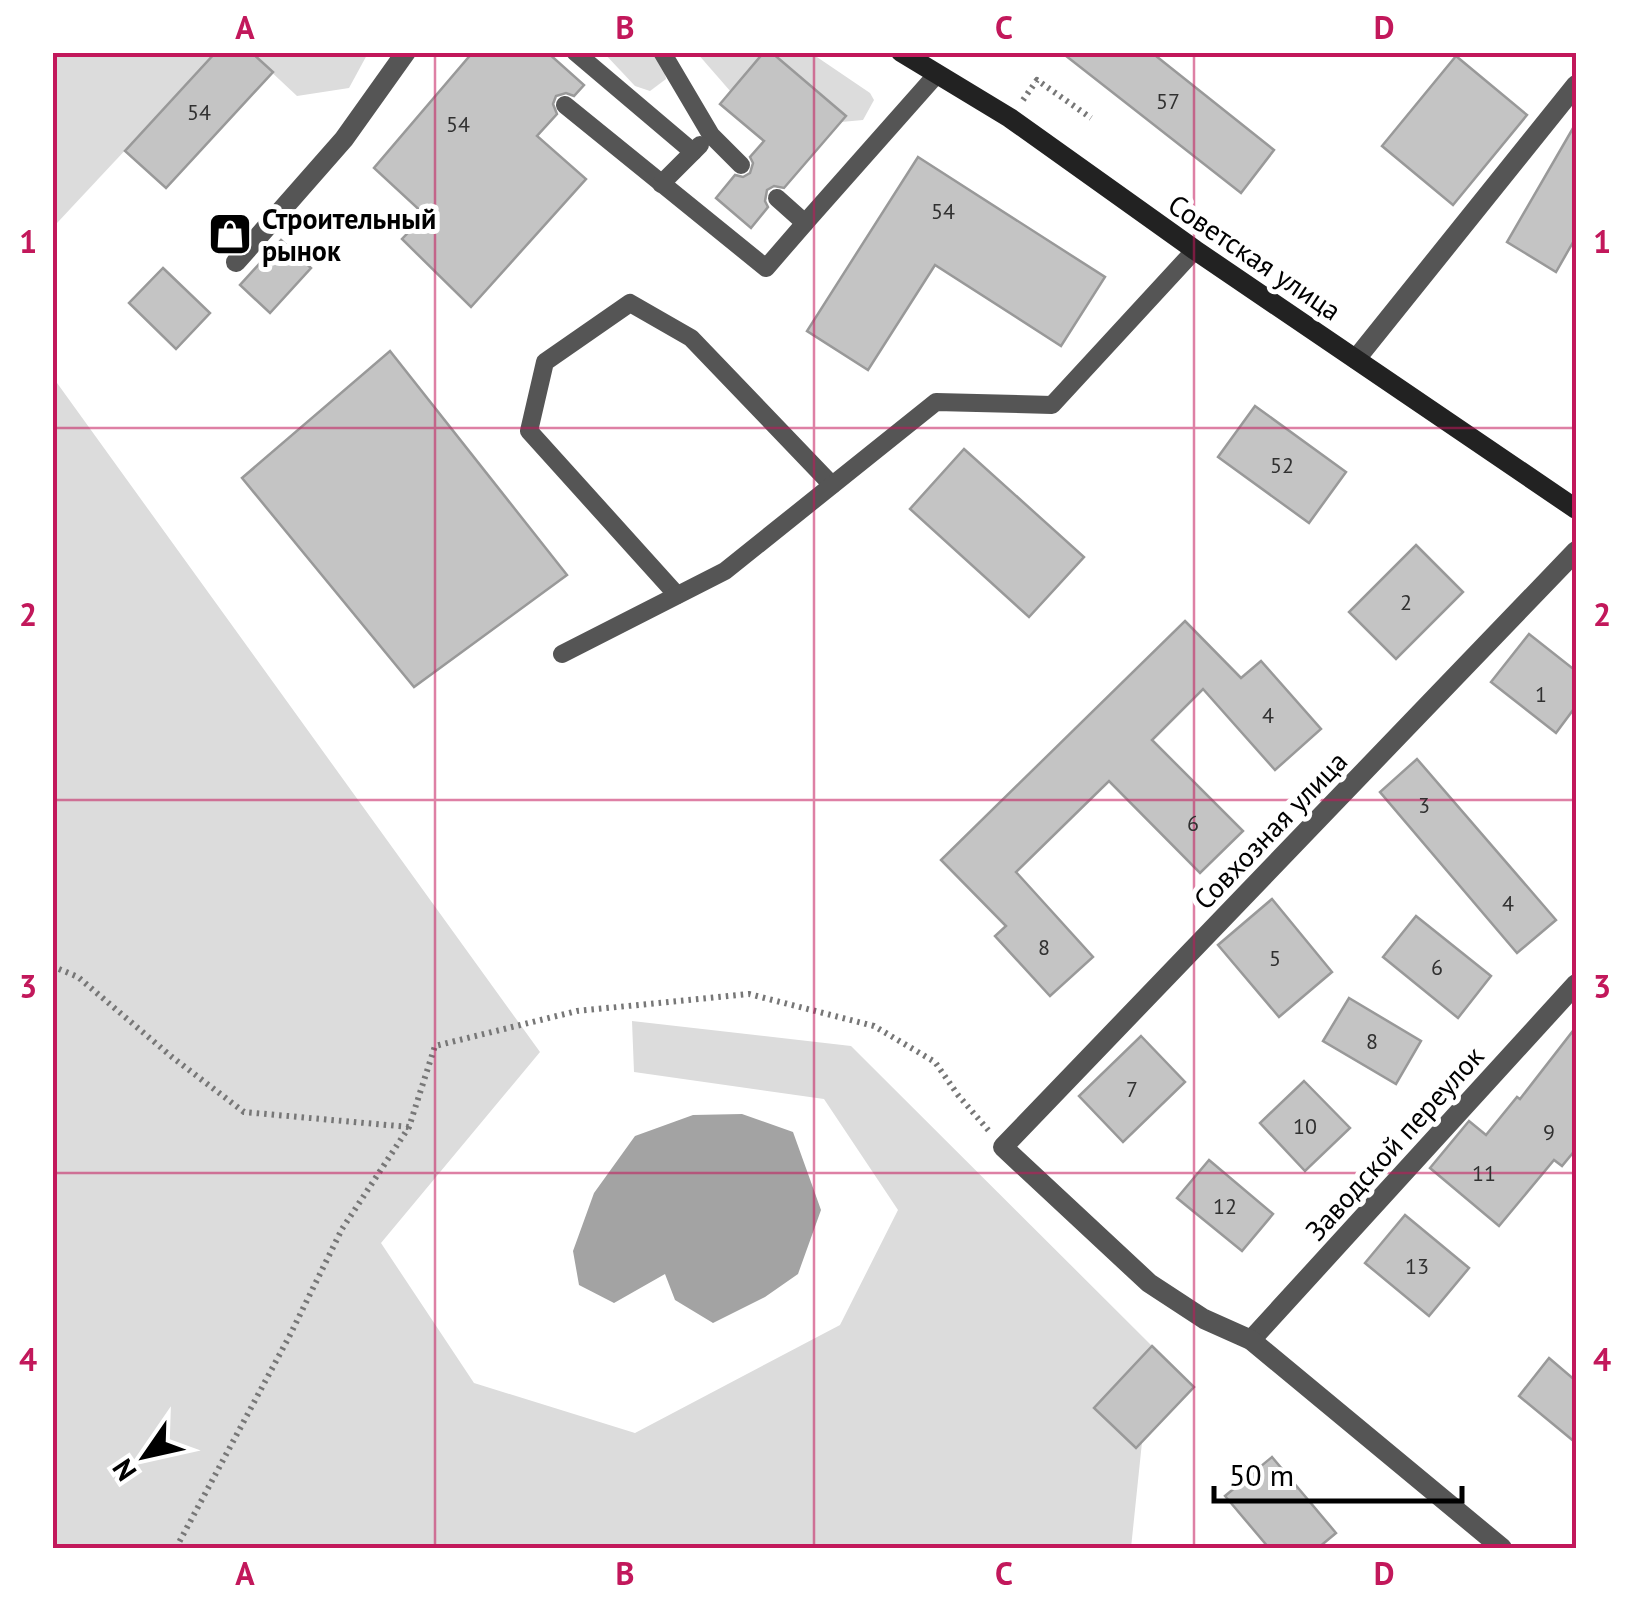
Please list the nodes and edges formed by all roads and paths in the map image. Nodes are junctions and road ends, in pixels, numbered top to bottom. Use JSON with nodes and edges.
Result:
{"nodes":[{"id":1,"x":406,"y":52,"type":"edge"},
{"id":2,"x":575,"y":52,"type":"edge"},
{"id":3,"x":662,"y":52,"type":"edge"},
{"id":4,"x":901,"y":52,"type":"edge"},
{"id":5,"x":937,"y":74,"type":"junction"},
{"id":6,"x":1576,"y":85,"type":"edge"},
{"id":7,"x":565,"y":106,"type":"dead end"},
{"id":8,"x":710,"y":134,"type":"junction"},
{"id":9,"x":693,"y":152,"type":"junction"},
{"id":10,"x":741,"y":165,"type":"dead end"},
{"id":11,"x":661,"y":184,"type":"junction"},
{"id":12,"x":777,"y":198,"type":"dead end"},
{"id":13,"x":806,"y":223,"type":"junction"},
{"id":14,"x":1195,"y":250,"type":"junction"},
{"id":15,"x":236,"y":262,"type":"dead end"},
{"id":16,"x":1356,"y":359,"type":"junction"},
{"id":17,"x":832,"y":485,"type":"junction"},
{"id":18,"x":1576,"y":509,"type":"edge"},
{"id":19,"x":1576,"y":551,"type":"edge"},
{"id":20,"x":677,"y":595,"type":"junction"},
{"id":21,"x":562,"y":654,"type":"dead end"},
{"id":22,"x":52,"y":966,"type":"edge"},
{"id":23,"x":1576,"y":984,"type":"edge"},
{"id":24,"x":409,"y":1127,"type":"junction"},
{"id":25,"x":1003,"y":1147,"type":"junction"},
{"id":26,"x":1251,"y":1340,"type":"junction"},
{"id":27,"x":176,"y":1548,"type":"edge"},
{"id":28,"x":1502,"y":1548,"type":"edge"}],
"edges":[{"from":1,"to":15,"type":"street"},
{"from":2,"to":9,"type":"lane"},
{"from":3,"to":8,"type":"lane"},
{"from":4,"to":5,"type":"main road","name":"Советская улица"},
{"from":5,"to":13,"type":"lane"},
{"from":5,"to":14,"type":"main road","name":"Советская улица"},
{"from":6,"to":16,"type":"street"},
{"from":7,"to":11,"type":"lane"},
{"from":8,"to":9,"type":"lane"},
{"from":8,"to":10,"type":"lane"},
{"from":9,"to":11,"type":"lane"},
{"from":11,"to":13,"type":"lane"},
{"from":12,"to":13,"type":"lane"},
{"from":14,"to":16,"type":"main road","name":"Советская улица"},
{"from":14,"to":17,"type":"lane"},
{"from":16,"to":18,"type":"main road","name":"Советская улица"},
{"from":17,"to":20,"type":"lane"},
{"from":17,"to":20,"type":"lane"},
{"from":19,"to":25,"type":"street","name":"Совхозная улица"},
{"from":20,"to":21,"type":"lane"},
{"from":22,"to":24,"type":"path"},
{"from":23,"to":26,"type":"street","name":"Заводской переулок"},
{"from":24,"to":25,"type":"path"},
{"from":24,"to":27,"type":"path"},
{"from":25,"to":26,"type":"street"},
{"from":26,"to":28,"type":"street"}]}
